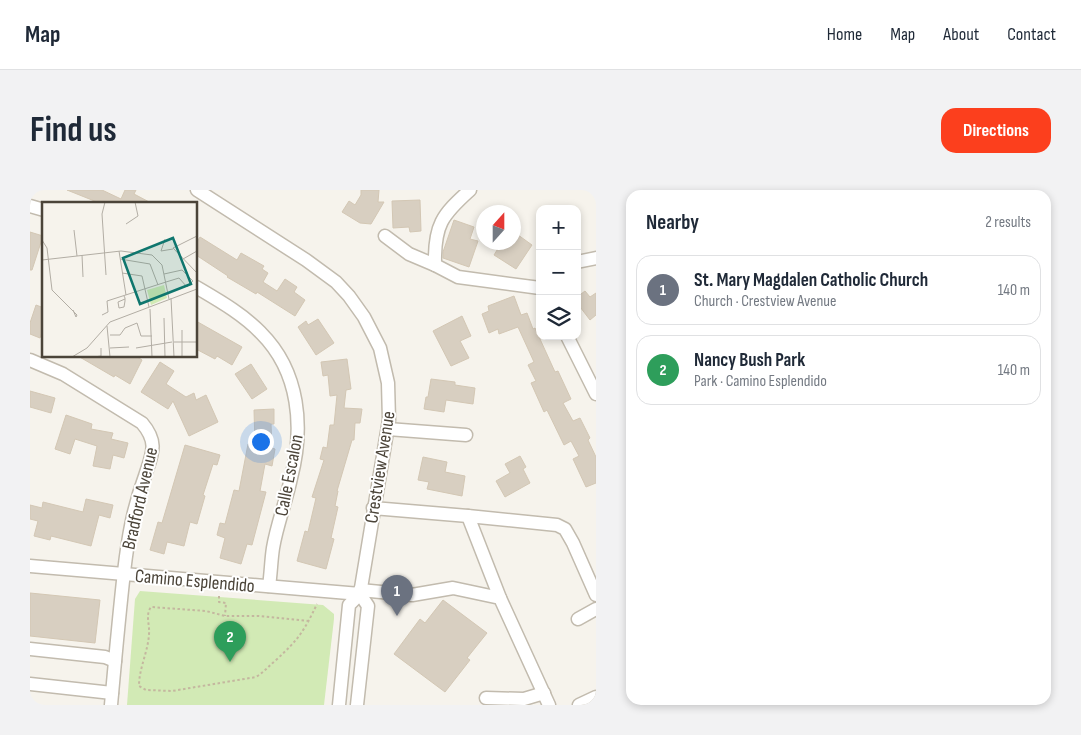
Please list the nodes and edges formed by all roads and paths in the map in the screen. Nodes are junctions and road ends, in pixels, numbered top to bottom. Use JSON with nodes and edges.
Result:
{"nodes":[{"id":1,"x":197,"y":190,"type":"edge"},
{"id":2,"x":470,"y":190,"type":"edge"},
{"id":3,"x":385,"y":236,"type":"dead end"},
{"id":4,"x":596,"y":258,"type":"edge"},
{"id":5,"x":581,"y":261,"type":"edge"},
{"id":6,"x":435,"y":265,"type":"junction"},
{"id":7,"x":536,"y":287,"type":"edge"},
{"id":8,"x":198,"y":288,"type":"edge"},
{"id":9,"x":569,"y":340,"type":"edge"},
{"id":10,"x":30,"y":360,"type":"edge"},
{"id":11,"x":596,"y":394,"type":"edge"},
{"id":12,"x":388,"y":429,"type":"junction"},
{"id":13,"x":466,"y":435,"type":"dead end"},
{"id":14,"x":373,"y":508,"type":"junction"},
{"id":15,"x":468,"y":516,"type":"junction"},
{"id":16,"x":30,"y":566,"type":"edge"},
{"id":17,"x":124,"y":573,"type":"junction"},
{"id":18,"x":269,"y":586,"type":"junction"},
{"id":19,"x":360,"y":592,"type":"junction"},
{"id":20,"x":596,"y":595,"type":"edge"},
{"id":21,"x":219,"y":596,"type":"dead end"},
{"id":22,"x":500,"y":598,"type":"junction"},
{"id":23,"x":317,"y":604,"type":"dead end"},
{"id":24,"x":596,"y":609,"type":"edge"},
{"id":25,"x":225,"y":616,"type":"junction"},
{"id":26,"x":578,"y":619,"type":"dead end"},
{"id":27,"x":309,"y":620,"type":"junction"},
{"id":28,"x":30,"y":649,"type":"edge"},
{"id":29,"x":115,"y":661,"type":"junction"},
{"id":30,"x":30,"y":684,"type":"edge"},
{"id":31,"x":596,"y":697,"type":"edge"},
{"id":32,"x":486,"y":698,"type":"dead end"},
{"id":33,"x":111,"y":699,"type":"edge"},
{"id":34,"x":547,"y":699,"type":"edge"},
{"id":35,"x":339,"y":705,"type":"edge"},
{"id":36,"x":357,"y":705,"type":"edge"},
{"id":37,"x":579,"y":705,"type":"edge"}],
"edges":[{"from":1,"to":12,"type":"street","name":"Crestview Avenue"},
{"from":2,"to":6,"type":"street"},
{"from":3,"to":6,"type":"street"},
{"from":4,"to":5,"type":"street"},
{"from":6,"to":7,"type":"street"},
{"from":8,"to":18,"type":"street","name":"Calle Escalon"},
{"from":9,"to":11,"type":"street"},
{"from":10,"to":17,"type":"street","name":"Bradford Avenue"},
{"from":12,"to":13,"type":"street"},
{"from":12,"to":14,"type":"street","name":"Crestview Avenue"},
{"from":14,"to":15,"type":"street"},
{"from":14,"to":19,"type":"street","name":"Crestview Avenue"},
{"from":15,"to":20,"type":"street"},
{"from":15,"to":22,"type":"street"},
{"from":16,"to":17,"type":"street","name":"Camino Esplendido"},
{"from":17,"to":18,"type":"street","name":"Camino Esplendido"},
{"from":17,"to":29,"type":"street","name":"Bradford Avenue"},
{"from":18,"to":19,"type":"street","name":"Camino Esplendido"},
{"from":19,"to":22,"type":"street","name":"Camino Esplendido"},
{"from":19,"to":35,"type":"street","name":"Crestview Avenue"},
{"from":19,"to":36,"type":"street","name":"Crestview Avenue"},
{"from":21,"to":25,"type":"path"},
{"from":22,"to":34,"type":"street"},
{"from":23,"to":27,"type":"path"},
{"from":24,"to":26,"type":"street"},
{"from":25,"to":27,"type":"path"},
{"from":25,"to":27,"type":"path"},
{"from":28,"to":29,"type":"street"},
{"from":29,"to":33,"type":"street","name":"Bradford Avenue"},
{"from":30,"to":33,"type":"street"},
{"from":31,"to":37,"type":"street"},
{"from":32,"to":34,"type":"street"}]}
